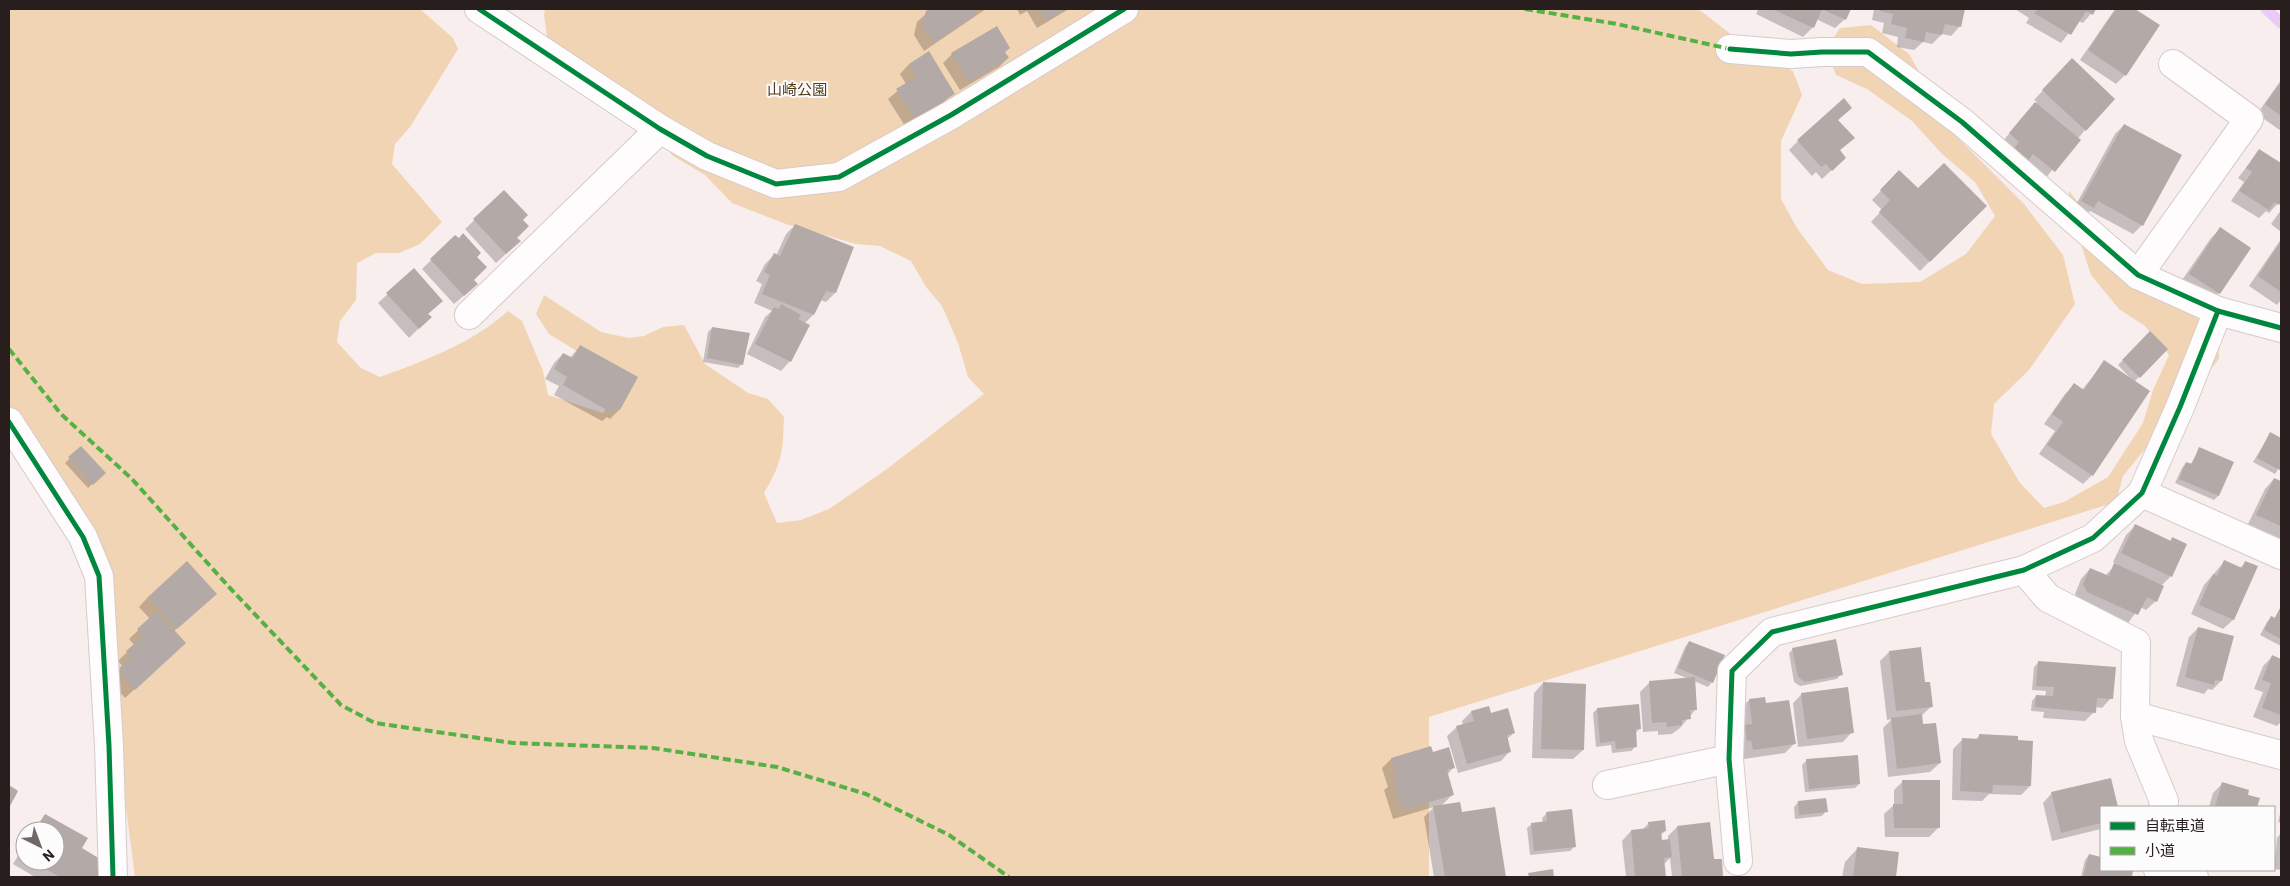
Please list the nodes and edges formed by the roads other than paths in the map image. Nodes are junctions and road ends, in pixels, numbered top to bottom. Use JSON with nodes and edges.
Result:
{"nodes":[{"id":1,"x":479,"y":9,"type":"edge"},
{"id":2,"x":1124,"y":9,"type":"edge"},
{"id":3,"x":509,"y":17,"type":"edge"},
{"id":4,"x":1730,"y":49,"type":"dead end"},
{"id":5,"x":2173,"y":64,"type":"dead end"},
{"id":6,"x":660,"y":129,"type":"junction"},
{"id":7,"x":2138,"y":275,"type":"junction"},
{"id":8,"x":2218,"y":311,"type":"junction"},
{"id":9,"x":469,"y":315,"type":"dead end"},
{"id":10,"x":2281,"y":328,"type":"edge"},
{"id":11,"x":9,"y":422,"type":"edge"},
{"id":12,"x":2142,"y":493,"type":"junction"},
{"id":13,"x":2281,"y":555,"type":"edge"},
{"id":14,"x":2024,"y":570,"type":"junction"},
{"id":15,"x":2135,"y":716,"type":"junction"},
{"id":16,"x":2281,"y":754,"type":"edge"},
{"id":17,"x":1729,"y":759,"type":"junction"},
{"id":18,"x":1607,"y":785,"type":"dead end"},
{"id":19,"x":2164,"y":806,"type":"edge"},
{"id":20,"x":1738,"y":861,"type":"dead end"},
{"id":21,"x":2163,"y":871,"type":"edge"},
{"id":22,"x":113,"y":877,"type":"edge"},
{"id":23,"x":2194,"y":877,"type":"edge"}],
"edges":[{"from":1,"to":3,"type":"street"},
{"from":2,"to":6,"type":"street"},
{"from":3,"to":6,"type":"street"},
{"from":4,"to":7,"type":"street"},
{"from":5,"to":7,"type":"street"},
{"from":6,"to":9,"type":"street"},
{"from":7,"to":8,"type":"street"},
{"from":8,"to":10,"type":"street"},
{"from":8,"to":12,"type":"street"},
{"from":11,"to":22,"type":"street"},
{"from":12,"to":13,"type":"street"},
{"from":12,"to":14,"type":"street"},
{"from":14,"to":15,"type":"street"},
{"from":14,"to":17,"type":"street"},
{"from":15,"to":16,"type":"street"},
{"from":15,"to":19,"type":"street"},
{"from":17,"to":18,"type":"street"},
{"from":17,"to":20,"type":"street"},
{"from":21,"to":23,"type":"street"}]}
